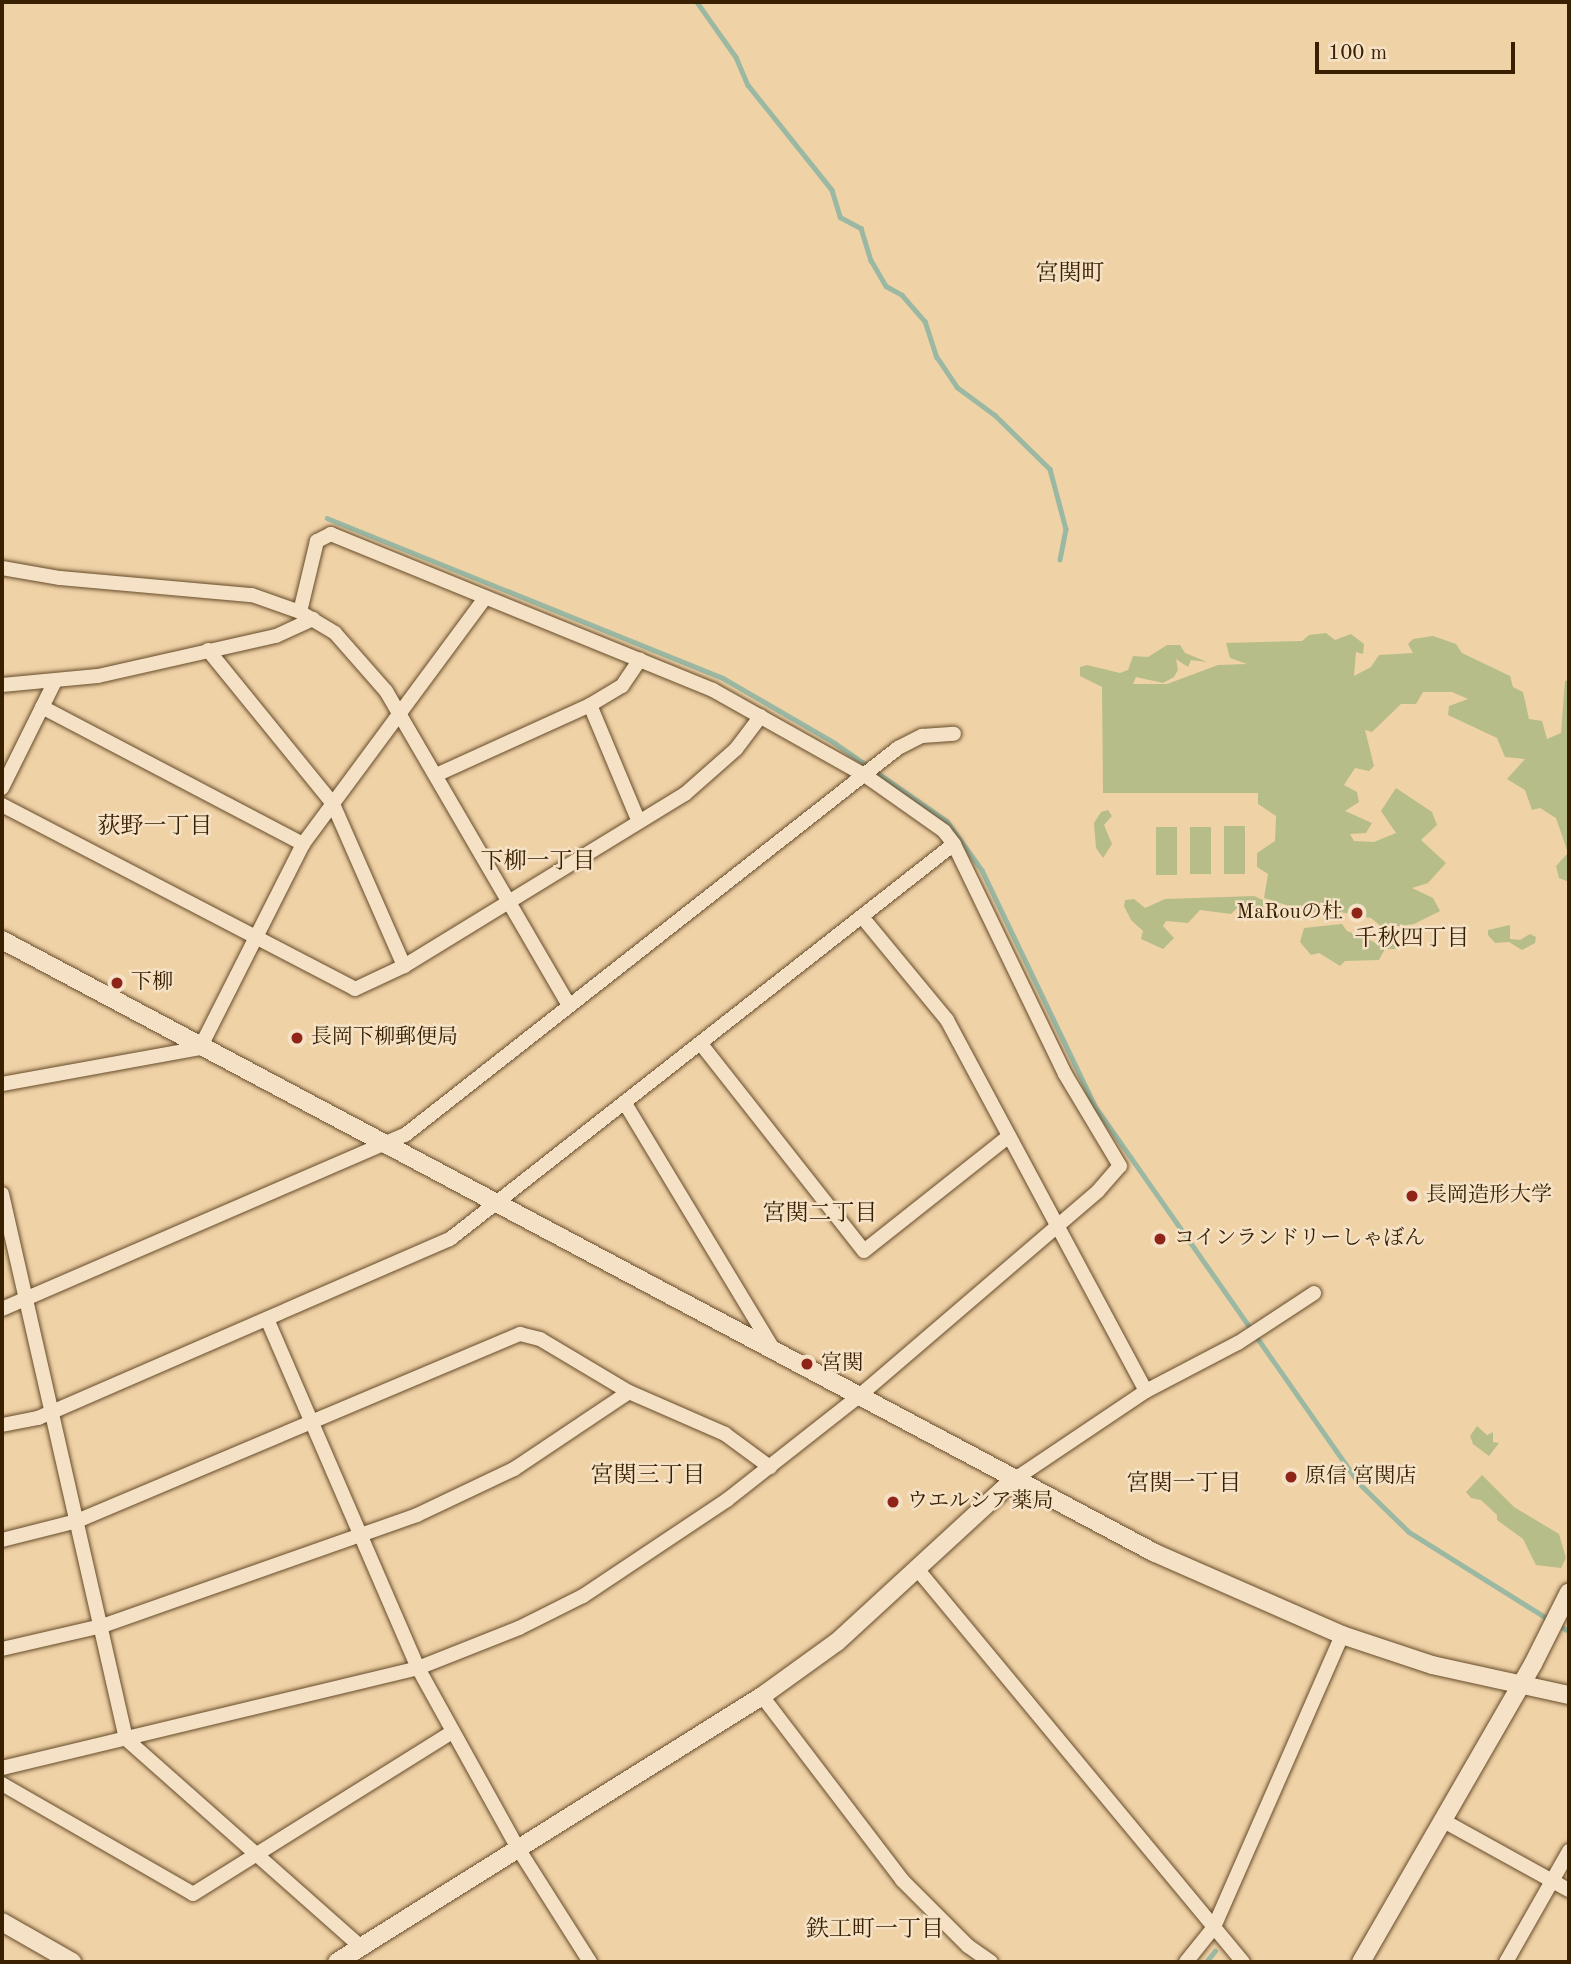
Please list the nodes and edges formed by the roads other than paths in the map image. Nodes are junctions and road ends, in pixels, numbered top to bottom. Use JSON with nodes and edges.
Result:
{"nodes":[{"id":1,"x":2,"y":568,"type":"edge"},
{"id":2,"x":485,"y":598,"type":"junction"},
{"id":3,"x":306,"y":616,"type":"junction"},
{"id":4,"x":208,"y":650,"type":"junction"},
{"id":5,"x":640,"y":659,"type":"junction"},
{"id":6,"x":55,"y":681,"type":"junction"},
{"id":7,"x":2,"y":685,"type":"edge"},
{"id":8,"x":590,"y":705,"type":"junction"},
{"id":9,"x":42,"y":707,"type":"junction"},
{"id":10,"x":401,"y":713,"type":"junction"},
{"id":11,"x":761,"y":716,"type":"junction"},
{"id":12,"x":954,"y":734,"type":"dead end"},
{"id":13,"x":436,"y":775,"type":"junction"},
{"id":14,"x":866,"y":776,"type":"junction"},
{"id":15,"x":2,"y":788,"type":"edge"},
{"id":16,"x":333,"y":804,"type":"junction"},
{"id":17,"x":2,"y":805,"type":"edge"},
{"id":18,"x":638,"y":820,"type":"junction"},
{"id":19,"x":303,"y":844,"type":"junction"},
{"id":20,"x":954,"y":844,"type":"junction"},
{"id":21,"x":508,"y":899,"type":"junction"},
{"id":22,"x":863,"y":918,"type":"junction"},
{"id":23,"x":256,"y":938,"type":"junction"},
{"id":24,"x":2,"y":940,"type":"edge"},
{"id":25,"x":404,"y":966,"type":"junction"},
{"id":26,"x":568,"y":1004,"type":"junction"},
{"id":27,"x":701,"y":1044,"type":"junction"},
{"id":28,"x":200,"y":1048,"type":"junction"},
{"id":29,"x":2,"y":1084,"type":"edge"},
{"id":30,"x":626,"y":1105,"type":"junction"},
{"id":31,"x":1009,"y":1136,"type":"junction"},
{"id":32,"x":387,"y":1145,"type":"junction"},
{"id":33,"x":2,"y":1194,"type":"edge"},
{"id":34,"x":498,"y":1204,"type":"junction"},
{"id":35,"x":1058,"y":1225,"type":"junction"},
{"id":36,"x":1314,"y":1293,"type":"dead end"},
{"id":37,"x":26,"y":1301,"type":"junction"},
{"id":38,"x":2,"y":1309,"type":"edge"},
{"id":39,"x":267,"y":1319,"type":"junction"},
{"id":40,"x":775,"y":1353,"type":"junction"},
{"id":41,"x":1146,"y":1391,"type":"junction"},
{"id":42,"x":629,"y":1392,"type":"junction"},
{"id":43,"x":859,"y":1396,"type":"junction"},
{"id":44,"x":51,"y":1412,"type":"junction"},
{"id":45,"x":310,"y":1422,"type":"junction"},
{"id":46,"x":2,"y":1425,"type":"edge"},
{"id":47,"x":770,"y":1467,"type":"junction"},
{"id":48,"x":1012,"y":1481,"type":"junction"},
{"id":49,"x":76,"y":1521,"type":"junction"},
{"id":50,"x":360,"y":1538,"type":"junction"},
{"id":51,"x":2,"y":1540,"type":"edge"},
{"id":52,"x":918,"y":1570,"type":"junction"},
{"id":53,"x":1569,"y":1592,"type":"edge"},
{"id":54,"x":102,"y":1626,"type":"junction"},
{"id":55,"x":1342,"y":1635,"type":"junction"},
{"id":56,"x":2,"y":1649,"type":"edge"},
{"id":57,"x":418,"y":1668,"type":"junction"},
{"id":58,"x":1519,"y":1685,"type":"junction"},
{"id":59,"x":1569,"y":1695,"type":"edge"},
{"id":60,"x":762,"y":1696,"type":"junction"},
{"id":61,"x":452,"y":1732,"type":"junction"},
{"id":62,"x":126,"y":1739,"type":"junction"},
{"id":63,"x":2,"y":1768,"type":"edge"},
{"id":64,"x":2,"y":1784,"type":"edge"},
{"id":65,"x":1443,"y":1820,"type":"junction"},
{"id":66,"x":519,"y":1850,"type":"junction"},
{"id":67,"x":1569,"y":1851,"type":"edge"},
{"id":68,"x":257,"y":1853,"type":"junction"},
{"id":69,"x":1552,"y":1882,"type":"junction"},
{"id":70,"x":1569,"y":1890,"type":"edge"},
{"id":71,"x":2,"y":1922,"type":"edge"},
{"id":72,"x":1214,"y":1927,"type":"junction"},
{"id":73,"x":361,"y":1947,"type":"junction"},
{"id":74,"x":72,"y":1962,"type":"edge"},
{"id":75,"x":337,"y":1962,"type":"edge"},
{"id":76,"x":590,"y":1962,"type":"edge"},
{"id":77,"x":991,"y":1962,"type":"edge"},
{"id":78,"x":1186,"y":1962,"type":"edge"},
{"id":79,"x":1242,"y":1962,"type":"edge"},
{"id":80,"x":1361,"y":1962,"type":"edge"},
{"id":81,"x":1506,"y":1962,"type":"edge"}],
"edges":[{"from":1,"to":3,"type":"street"},
{"from":2,"to":3,"type":"street"},
{"from":2,"to":5,"type":"street"},
{"from":2,"to":10,"type":"street"},
{"from":3,"to":4,"type":"street"},
{"from":3,"to":10,"type":"street"},
{"from":4,"to":6,"type":"street"},
{"from":4,"to":16,"type":"street"},
{"from":5,"to":8,"type":"street"},
{"from":5,"to":11,"type":"street"},
{"from":6,"to":7,"type":"street"},
{"from":6,"to":9,"type":"street"},
{"from":8,"to":13,"type":"street"},
{"from":8,"to":18,"type":"street"},
{"from":9,"to":15,"type":"street"},
{"from":9,"to":19,"type":"street"},
{"from":10,"to":13,"type":"street"},
{"from":10,"to":16,"type":"street"},
{"from":11,"to":14,"type":"street"},
{"from":11,"to":18,"type":"street"},
{"from":12,"to":14,"type":"street"},
{"from":13,"to":21,"type":"street"},
{"from":14,"to":20,"type":"street"},
{"from":14,"to":26,"type":"street"},
{"from":16,"to":19,"type":"street"},
{"from":16,"to":25,"type":"street"},
{"from":17,"to":23,"type":"street"},
{"from":18,"to":21,"type":"street"},
{"from":19,"to":23,"type":"street"},
{"from":20,"to":22,"type":"street"},
{"from":20,"to":35,"type":"street"},
{"from":21,"to":25,"type":"street"},
{"from":21,"to":26,"type":"street"},
{"from":22,"to":27,"type":"street"},
{"from":22,"to":31,"type":"street"},
{"from":23,"to":25,"type":"street"},
{"from":23,"to":28,"type":"street"},
{"from":24,"to":28,"type":"street"},
{"from":26,"to":32,"type":"street"},
{"from":27,"to":30,"type":"street"},
{"from":27,"to":31,"type":"street"},
{"from":28,"to":29,"type":"street"},
{"from":28,"to":32,"type":"street"},
{"from":30,"to":34,"type":"street"},
{"from":30,"to":40,"type":"street"},
{"from":31,"to":35,"type":"street"},
{"from":32,"to":34,"type":"street"},
{"from":32,"to":37,"type":"street"},
{"from":33,"to":37,"type":"street"},
{"from":34,"to":39,"type":"street"},
{"from":34,"to":40,"type":"street"},
{"from":35,"to":41,"type":"street"},
{"from":35,"to":43,"type":"street"},
{"from":36,"to":41,"type":"street"},
{"from":37,"to":38,"type":"street"},
{"from":37,"to":44,"type":"street"},
{"from":39,"to":44,"type":"street"},
{"from":39,"to":45,"type":"street"},
{"from":40,"to":43,"type":"street"},
{"from":41,"to":48,"type":"street"},
{"from":42,"to":45,"type":"street"},
{"from":42,"to":47,"type":"street"},
{"from":42,"to":50,"type":"street"},
{"from":43,"to":47,"type":"street"},
{"from":43,"to":48,"type":"street"},
{"from":44,"to":46,"type":"street"},
{"from":44,"to":49,"type":"street"},
{"from":45,"to":49,"type":"street"},
{"from":45,"to":50,"type":"street"},
{"from":47,"to":57,"type":"street"},
{"from":48,"to":52,"type":"street"},
{"from":48,"to":55,"type":"street"},
{"from":49,"to":51,"type":"street"},
{"from":49,"to":54,"type":"street"},
{"from":50,"to":54,"type":"street"},
{"from":50,"to":57,"type":"street"},
{"from":52,"to":60,"type":"street"},
{"from":52,"to":72,"type":"street"},
{"from":53,"to":58,"type":"street"},
{"from":54,"to":56,"type":"street"},
{"from":54,"to":62,"type":"street"},
{"from":55,"to":58,"type":"street"},
{"from":55,"to":72,"type":"street"},
{"from":57,"to":61,"type":"street"},
{"from":57,"to":62,"type":"street"},
{"from":58,"to":59,"type":"street"},
{"from":58,"to":65,"type":"street"},
{"from":60,"to":66,"type":"street"},
{"from":60,"to":77,"type":"street"},
{"from":61,"to":66,"type":"street"},
{"from":61,"to":68,"type":"street"},
{"from":62,"to":63,"type":"street"},
{"from":62,"to":68,"type":"street"},
{"from":64,"to":68,"type":"street"},
{"from":65,"to":69,"type":"street"},
{"from":65,"to":80,"type":"street"},
{"from":66,"to":73,"type":"street"},
{"from":66,"to":76,"type":"street"},
{"from":67,"to":69,"type":"street"},
{"from":68,"to":73,"type":"street"},
{"from":69,"to":70,"type":"street"},
{"from":69,"to":81,"type":"street"},
{"from":71,"to":74,"type":"street"},
{"from":72,"to":78,"type":"street"},
{"from":72,"to":79,"type":"street"},
{"from":73,"to":75,"type":"street"}]}
